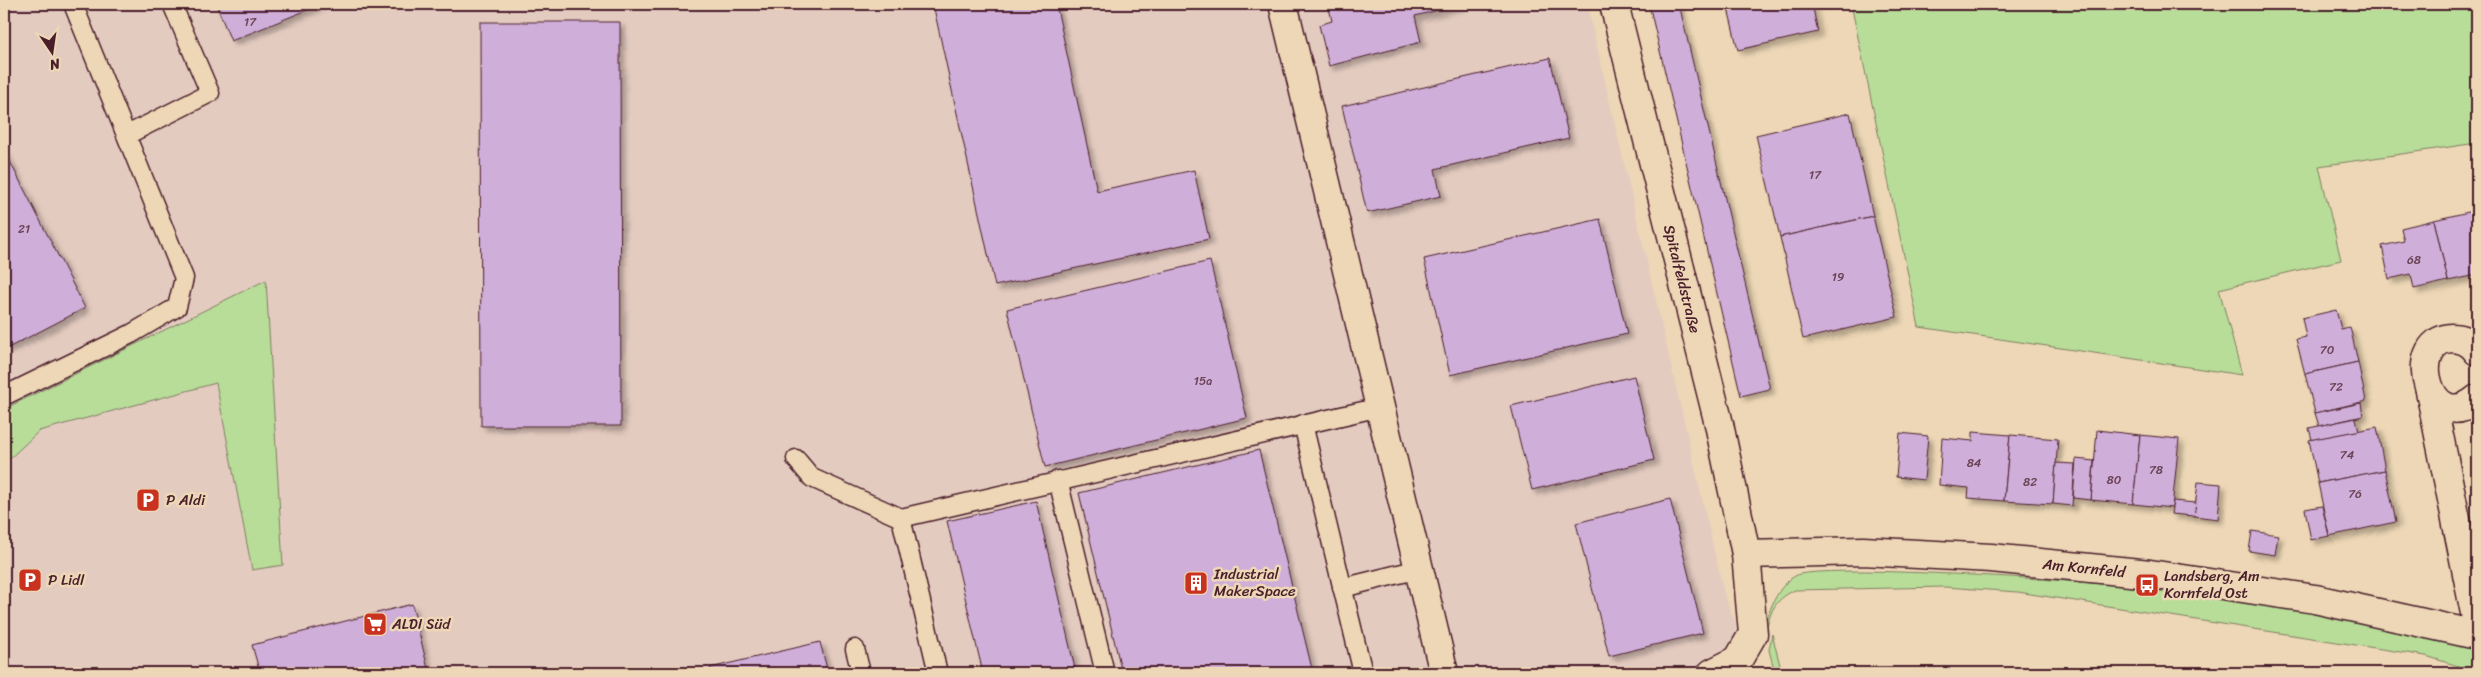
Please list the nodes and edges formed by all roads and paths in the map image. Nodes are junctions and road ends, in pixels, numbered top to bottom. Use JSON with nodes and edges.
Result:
{"nodes":[{"id":1,"x":73,"y":4,"type":"edge"},
{"id":2,"x":172,"y":4,"type":"edge"},
{"id":3,"x":1283,"y":4,"type":"edge"},
{"id":4,"x":1614,"y":4,"type":"edge"},
{"id":5,"x":127,"y":135,"type":"junction"},
{"id":6,"x":2477,"y":351,"type":"edge"},
{"id":7,"x":2430,"y":391,"type":"junction"},
{"id":8,"x":4,"y":396,"type":"edge"},
{"id":9,"x":2477,"y":400,"type":"edge"},
{"id":10,"x":1380,"y":407,"type":"junction"},
{"id":11,"x":1303,"y":424,"type":"junction"},
{"id":12,"x":796,"y":459,"type":"dead end"},
{"id":13,"x":1058,"y":480,"type":"junction"},
{"id":14,"x":901,"y":518,"type":"junction"},
{"id":15,"x":1746,"y":554,"type":"junction"},
{"id":16,"x":1419,"y":569,"type":"junction"},
{"id":17,"x":1342,"y":588,"type":"junction"},
{"id":18,"x":2477,"y":623,"type":"edge"},
{"id":19,"x":2477,"y":635,"type":"edge"},
{"id":20,"x":855,"y":649,"type":"dead end"},
{"id":21,"x":861,"y":673,"type":"edge"},
{"id":22,"x":938,"y":673,"type":"edge"},
{"id":23,"x":1105,"y":673,"type":"edge"},
{"id":24,"x":1363,"y":673,"type":"edge"},
{"id":25,"x":1444,"y":673,"type":"edge"},
{"id":26,"x":1712,"y":673,"type":"edge"}],
"edges":[{"from":1,"to":5,"type":"lane"},
{"from":2,"to":5,"type":"lane"},
{"from":3,"to":10,"type":"street"},
{"from":4,"to":15,"type":"street","name":"Spitalfeldstraße"},
{"from":5,"to":8,"type":"lane"},
{"from":6,"to":7,"type":"street"},
{"from":7,"to":9,"type":"street"},
{"from":7,"to":18,"type":"street"},
{"from":10,"to":11,"type":"lane"},
{"from":10,"to":16,"type":"street"},
{"from":11,"to":13,"type":"lane"},
{"from":11,"to":17,"type":"lane"},
{"from":12,"to":14,"type":"lane"},
{"from":13,"to":14,"type":"lane"},
{"from":13,"to":23,"type":"lane"},
{"from":14,"to":22,"type":"lane"},
{"from":15,"to":19,"type":"street","name":"Am Kornfeld"},
{"from":15,"to":26,"type":"street","name":"Spitalfeldstraße"},
{"from":16,"to":17,"type":"lane"},
{"from":16,"to":25,"type":"street"},
{"from":17,"to":24,"type":"lane"},
{"from":20,"to":21,"type":"lane"}]}
